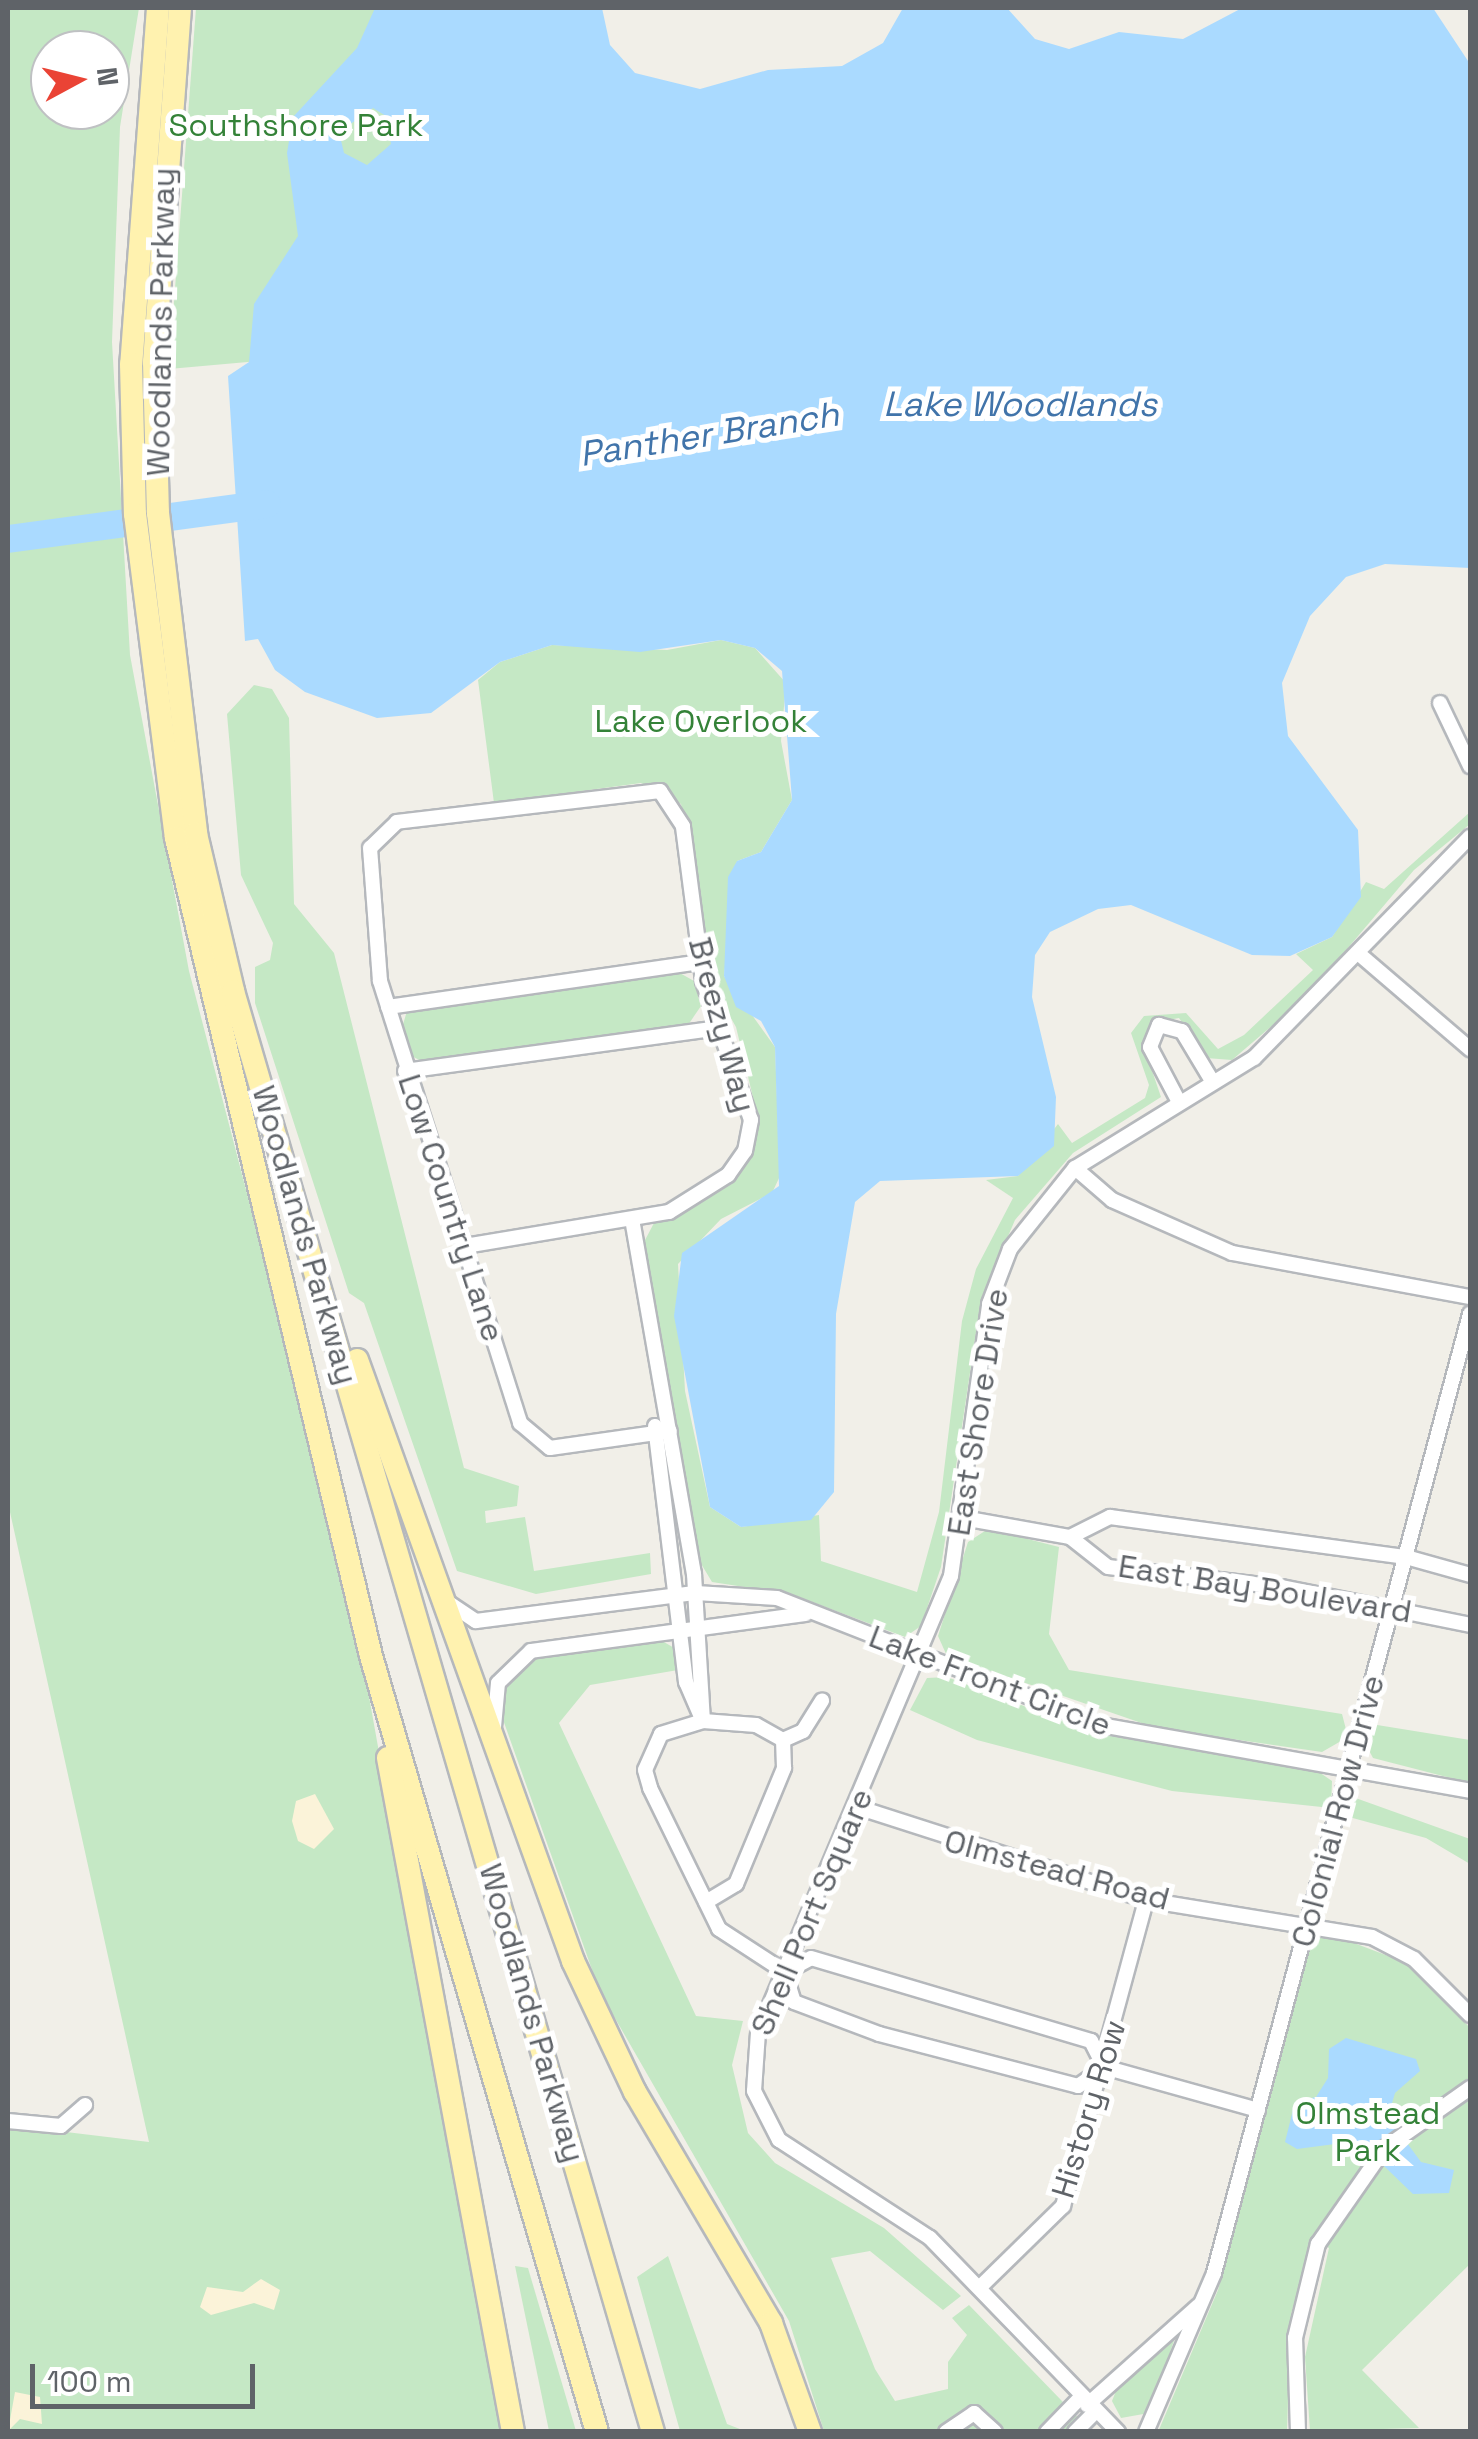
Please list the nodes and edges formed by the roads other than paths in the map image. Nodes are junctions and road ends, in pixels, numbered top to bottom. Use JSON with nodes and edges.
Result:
{"nodes":[{"id":1,"x":158,"y":8,"type":"edge"},
{"id":2,"x":180,"y":8,"type":"edge"},
{"id":3,"x":142,"y":363,"type":"junction"},
{"id":4,"x":161,"y":656,"type":"junction"},
{"id":5,"x":1440,"y":704,"type":"dead end"},
{"id":6,"x":1470,"y":766,"type":"edge"},
{"id":7,"x":377,"y":834,"type":"joint"},
{"id":8,"x":1470,"y":837,"type":"edge"},
{"id":9,"x":1358,"y":954,"type":"junction"},
{"id":10,"x":700,"y":962,"type":"junction"},
{"id":11,"x":388,"y":1007,"type":"junction"},
{"id":12,"x":718,"y":1028,"type":"junction"},
{"id":13,"x":1470,"y":1049,"type":"edge"},
{"id":14,"x":405,"y":1071,"type":"junction"},
{"id":15,"x":1212,"y":1081,"type":"junction"},
{"id":16,"x":1179,"y":1102,"type":"junction"},
{"id":17,"x":275,"y":1131,"type":"junction"},
{"id":18,"x":1075,"y":1168,"type":"junction"},
{"id":19,"x":632,"y":1219,"type":"junction"},
{"id":20,"x":465,"y":1246,"type":"junction"},
{"id":21,"x":1470,"y":1297,"type":"edge"},
{"id":22,"x":1470,"y":1314,"type":"edge"},
{"id":23,"x":658,"y":1406,"type":"junction"},
{"id":24,"x":670,"y":1431,"type":"junction"},
{"id":25,"x":654,"y":1433,"type":"junction"},
{"id":26,"x":963,"y":1518,"type":"junction"},
{"id":27,"x":1070,"y":1537,"type":"junction"},
{"id":28,"x":1406,"y":1557,"type":"junction"},
{"id":29,"x":1470,"y":1575,"type":"edge"},
{"id":30,"x":432,"y":1586,"type":"junction"},
{"id":31,"x":696,"y":1593,"type":"junction"},
{"id":32,"x":673,"y":1596,"type":"junction"},
{"id":33,"x":1393,"y":1606,"type":"junction"},
{"id":34,"x":806,"y":1614,"type":"junction"},
{"id":35,"x":699,"y":1624,"type":"junction"},
{"id":36,"x":1470,"y":1625,"type":"edge"},
{"id":37,"x":678,"y":1628,"type":"junction"},
{"id":38,"x":371,"y":1656,"type":"junction"},
{"id":39,"x":918,"y":1656,"type":"junction"},
{"id":40,"x":822,"y":1700,"type":"dead end"},
{"id":41,"x":702,"y":1721,"type":"junction"},
{"id":42,"x":783,"y":1740,"type":"junction"},
{"id":43,"x":495,"y":1748,"type":"junction"},
{"id":44,"x":1349,"y":1766,"type":"junction"},
{"id":45,"x":1470,"y":1790,"type":"edge"},
{"id":46,"x":856,"y":1807,"type":"junction"},
{"id":47,"x":1146,"y":1900,"type":"junction"},
{"id":48,"x":706,"y":1902,"type":"junction"},
{"id":49,"x":1309,"y":1923,"type":"junction"},
{"id":50,"x":786,"y":1972,"type":"junction"},
{"id":51,"x":1470,"y":2015,"type":"edge"},
{"id":52,"x":1104,"y":2068,"type":"junction"},
{"id":53,"x":1470,"y":2088,"type":"edge"},
{"id":54,"x":84,"y":2105,"type":"dead end"},
{"id":55,"x":1258,"y":2110,"type":"junction"},
{"id":56,"x":8,"y":2121,"type":"edge"},
{"id":57,"x":980,"y":2286,"type":"junction"},
{"id":58,"x":1198,"y":2306,"type":"junction"},
{"id":59,"x":1087,"y":2405,"type":"junction"},
{"id":60,"x":511,"y":2424,"type":"edge"},
{"id":61,"x":597,"y":2432,"type":"edge"},
{"id":62,"x":653,"y":2432,"type":"edge"},
{"id":63,"x":810,"y":2432,"type":"edge"},
{"id":64,"x":946,"y":2432,"type":"edge"},
{"id":65,"x":995,"y":2432,"type":"edge"},
{"id":66,"x":1047,"y":2432,"type":"edge"},
{"id":67,"x":1075,"y":2432,"type":"edge"},
{"id":68,"x":1118,"y":2432,"type":"edge"},
{"id":69,"x":1146,"y":2432,"type":"edge"},
{"id":70,"x":1298,"y":2432,"type":"edge"}],
"edges":[{"from":1,"to":3,"type":"main road","name":"Woodlands Parkway"},
{"from":2,"to":3,"type":"main road","name":"Woodlands Parkway"},
{"from":3,"to":4,"type":"main road","name":"Woodlands Parkway"},
{"from":4,"to":17,"type":"main road","name":"Woodlands Parkway"},
{"from":4,"to":38,"type":"main road","name":"Woodlands Parkway"},
{"from":5,"to":6,"type":"street"},
{"from":7,"to":10,"type":"street","name":"Breezy Way"},
{"from":7,"to":11,"type":"street","name":"Low Country Lane"},
{"from":8,"to":9,"type":"street","name":"East Shore Drive"},
{"from":9,"to":13,"type":"street"},
{"from":9,"to":15,"type":"street","name":"East Shore Drive"},
{"from":10,"to":11,"type":"street"},
{"from":10,"to":12,"type":"street","name":"Breezy Way"},
{"from":11,"to":14,"type":"street","name":"Low Country Lane"},
{"from":12,"to":14,"type":"street"},
{"from":12,"to":19,"type":"street","name":"Breezy Way"},
{"from":14,"to":20,"type":"street","name":"Low Country Lane"},
{"from":15,"to":16,"type":"street","name":"East Shore Drive"},
{"from":15,"to":16,"type":"street"},
{"from":16,"to":18,"type":"street","name":"East Shore Drive"},
{"from":17,"to":30,"type":"main road"},
{"from":17,"to":62,"type":"main road","name":"Woodlands Parkway"},
{"from":18,"to":21,"type":"street"},
{"from":18,"to":26,"type":"street","name":"East Shore Drive"},
{"from":19,"to":20,"type":"street"},
{"from":19,"to":23,"type":"street"},
{"from":20,"to":25,"type":"street","name":"Low Country Lane"},
{"from":22,"to":28,"type":"street","name":"Colonial Row Drive"},
{"from":23,"to":24,"type":"street"},
{"from":23,"to":25,"type":"street"},
{"from":24,"to":25,"type":"street","name":"Low Country Lane"},
{"from":24,"to":31,"type":"street"},
{"from":25,"to":32,"type":"street"},
{"from":26,"to":27,"type":"street","name":"East Bay Boulevard"},
{"from":26,"to":39,"type":"street","name":"East Shore Drive"},
{"from":27,"to":28,"type":"street","name":"East Bay Boulevard"},
{"from":27,"to":33,"type":"street","name":"East Bay Boulevard"},
{"from":28,"to":29,"type":"street","name":"East Bay Boulevard"},
{"from":28,"to":33,"type":"street","name":"Colonial Row Drive"},
{"from":30,"to":32,"type":"street","name":"Lake Front Circle"},
{"from":30,"to":43,"type":"main road"},
{"from":31,"to":32,"type":"street","name":"Lake Front Circle"},
{"from":31,"to":34,"type":"street","name":"Lake Front Circle"},
{"from":31,"to":35,"type":"street"},
{"from":32,"to":37,"type":"street"},
{"from":33,"to":36,"type":"street","name":"East Bay Boulevard"},
{"from":33,"to":44,"type":"street","name":"Colonial Row Drive"},
{"from":34,"to":35,"type":"street","name":"Lake Front Circle"},
{"from":34,"to":39,"type":"street","name":"Lake Front Circle"},
{"from":35,"to":37,"type":"street","name":"Lake Front Circle"},
{"from":35,"to":41,"type":"street"},
{"from":37,"to":41,"type":"street"},
{"from":37,"to":43,"type":"street","name":"Lake Front Circle"},
{"from":38,"to":60,"type":"main road"},
{"from":38,"to":61,"type":"main road","name":"Woodlands Parkway"},
{"from":39,"to":44,"type":"street","name":"Lake Front Circle"},
{"from":39,"to":46,"type":"street","name":"Shell Port Square"},
{"from":40,"to":42,"type":"street"},
{"from":41,"to":42,"type":"street"},
{"from":41,"to":48,"type":"street"},
{"from":42,"to":48,"type":"street"},
{"from":43,"to":63,"type":"main road"},
{"from":44,"to":45,"type":"street","name":"Lake Front Circle"},
{"from":44,"to":49,"type":"street","name":"Colonial Row Drive"},
{"from":46,"to":47,"type":"street","name":"Olmstead Road"},
{"from":46,"to":50,"type":"street","name":"Shell Port Square"},
{"from":47,"to":49,"type":"street","name":"Olmstead Road"},
{"from":47,"to":52,"type":"street","name":"History Row"},
{"from":48,"to":50,"type":"street"},
{"from":49,"to":51,"type":"street","name":"Olmstead Road"},
{"from":49,"to":55,"type":"street","name":"Colonial Row Drive"},
{"from":50,"to":52,"type":"street"},
{"from":50,"to":52,"type":"street"},
{"from":50,"to":57,"type":"street","name":"Shell Port Square"},
{"from":52,"to":55,"type":"street"},
{"from":52,"to":57,"type":"street","name":"History Row"},
{"from":53,"to":70,"type":"street"},
{"from":54,"to":56,"type":"street"},
{"from":55,"to":58,"type":"street","name":"Colonial Row Drive"},
{"from":57,"to":59,"type":"street","name":"Shell Port Square"},
{"from":58,"to":59,"type":"street"},
{"from":58,"to":69,"type":"street","name":"Colonial Row Drive"},
{"from":59,"to":66,"type":"street"},
{"from":59,"to":67,"type":"street"},
{"from":59,"to":68,"type":"street","name":"Shell Port Square"},
{"from":64,"to":65,"type":"street"}]}
